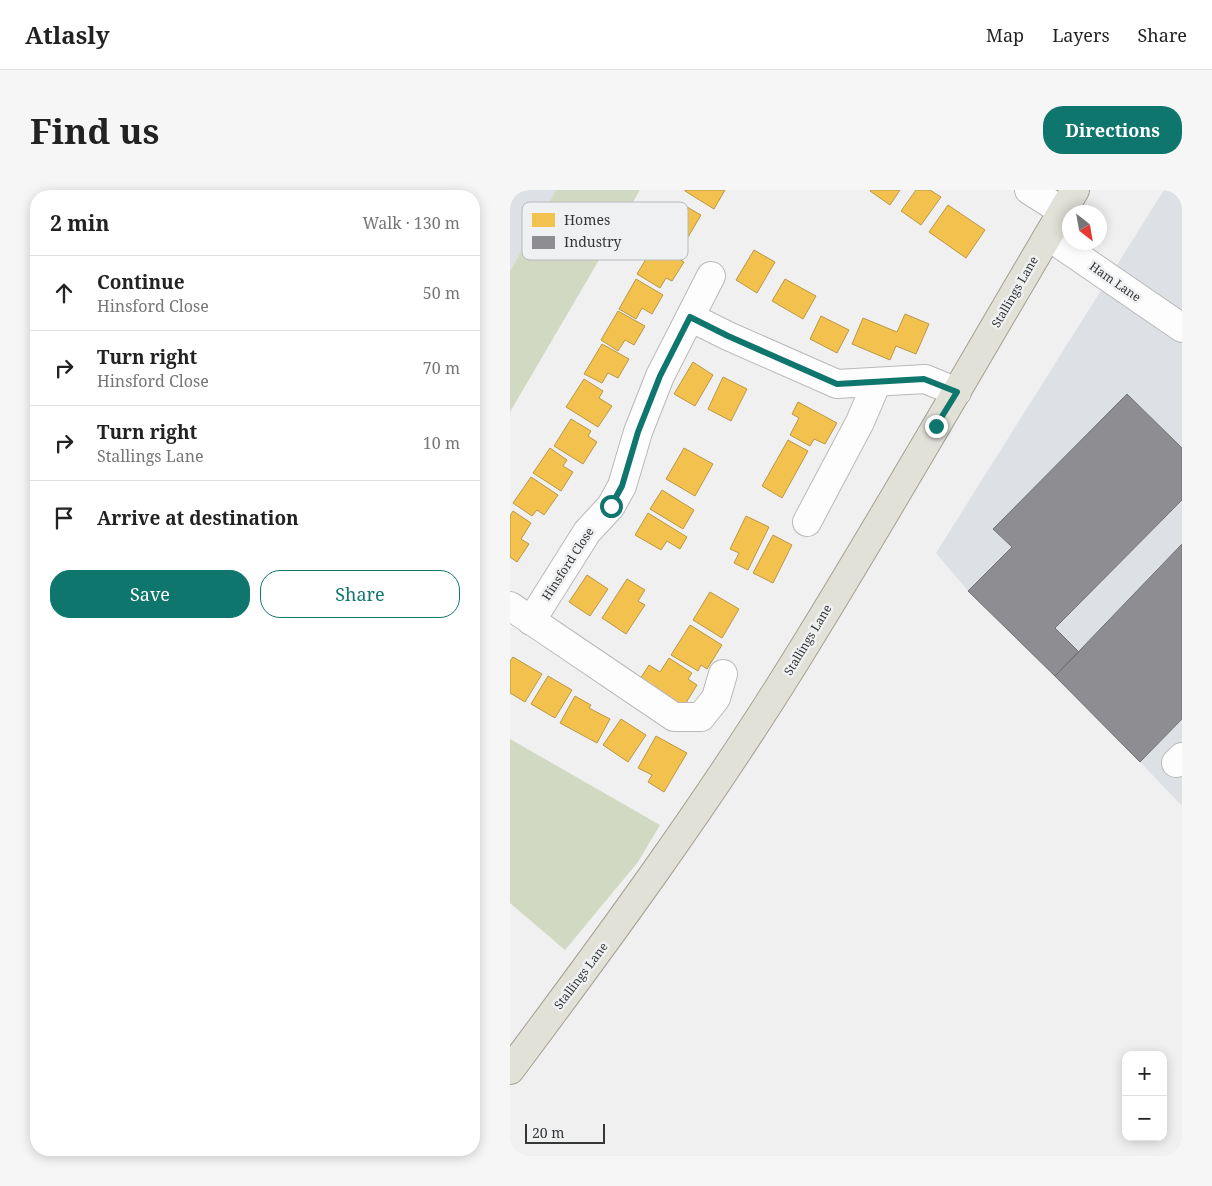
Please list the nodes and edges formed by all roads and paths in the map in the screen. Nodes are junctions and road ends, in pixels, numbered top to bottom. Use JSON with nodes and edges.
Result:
{"nodes":[{"id":1,"x":1029,"y":190,"type":"edge"},
{"id":2,"x":1068,"y":201,"type":"edge"},
{"id":3,"x":1048,"y":236,"type":"junction"},
{"id":4,"x":711,"y":276,"type":"dead end"},
{"id":5,"x":690,"y":317,"type":"junction"},
{"id":6,"x":1182,"y":328,"type":"edge"},
{"id":7,"x":877,"y":382,"type":"junction"},
{"id":8,"x":957,"y":392,"type":"junction"},
{"id":9,"x":807,"y":522,"type":"dead end"},
{"id":10,"x":520,"y":613,"type":"edge"},
{"id":11,"x":722,"y":674,"type":"dead end"},
{"id":12,"x":510,"y":1070,"type":"edge"}],
"edges":[{"from":1,"to":2,"type":"street"},
{"from":2,"to":3,"type":"main road","name":"Stallings Lane"},
{"from":3,"to":6,"type":"street","name":"Ham Lane"},
{"from":3,"to":8,"type":"main road","name":"Stallings Lane"},
{"from":4,"to":5,"type":"street","name":"Hinsford Close"},
{"from":5,"to":7,"type":"street"},
{"from":5,"to":10,"type":"street","name":"Hinsford Close"},
{"from":7,"to":8,"type":"street"},
{"from":7,"to":9,"type":"street"},
{"from":8,"to":12,"type":"main road","name":"Stallings Lane"},
{"from":10,"to":11,"type":"street","name":"Hinsford Close"}]}
